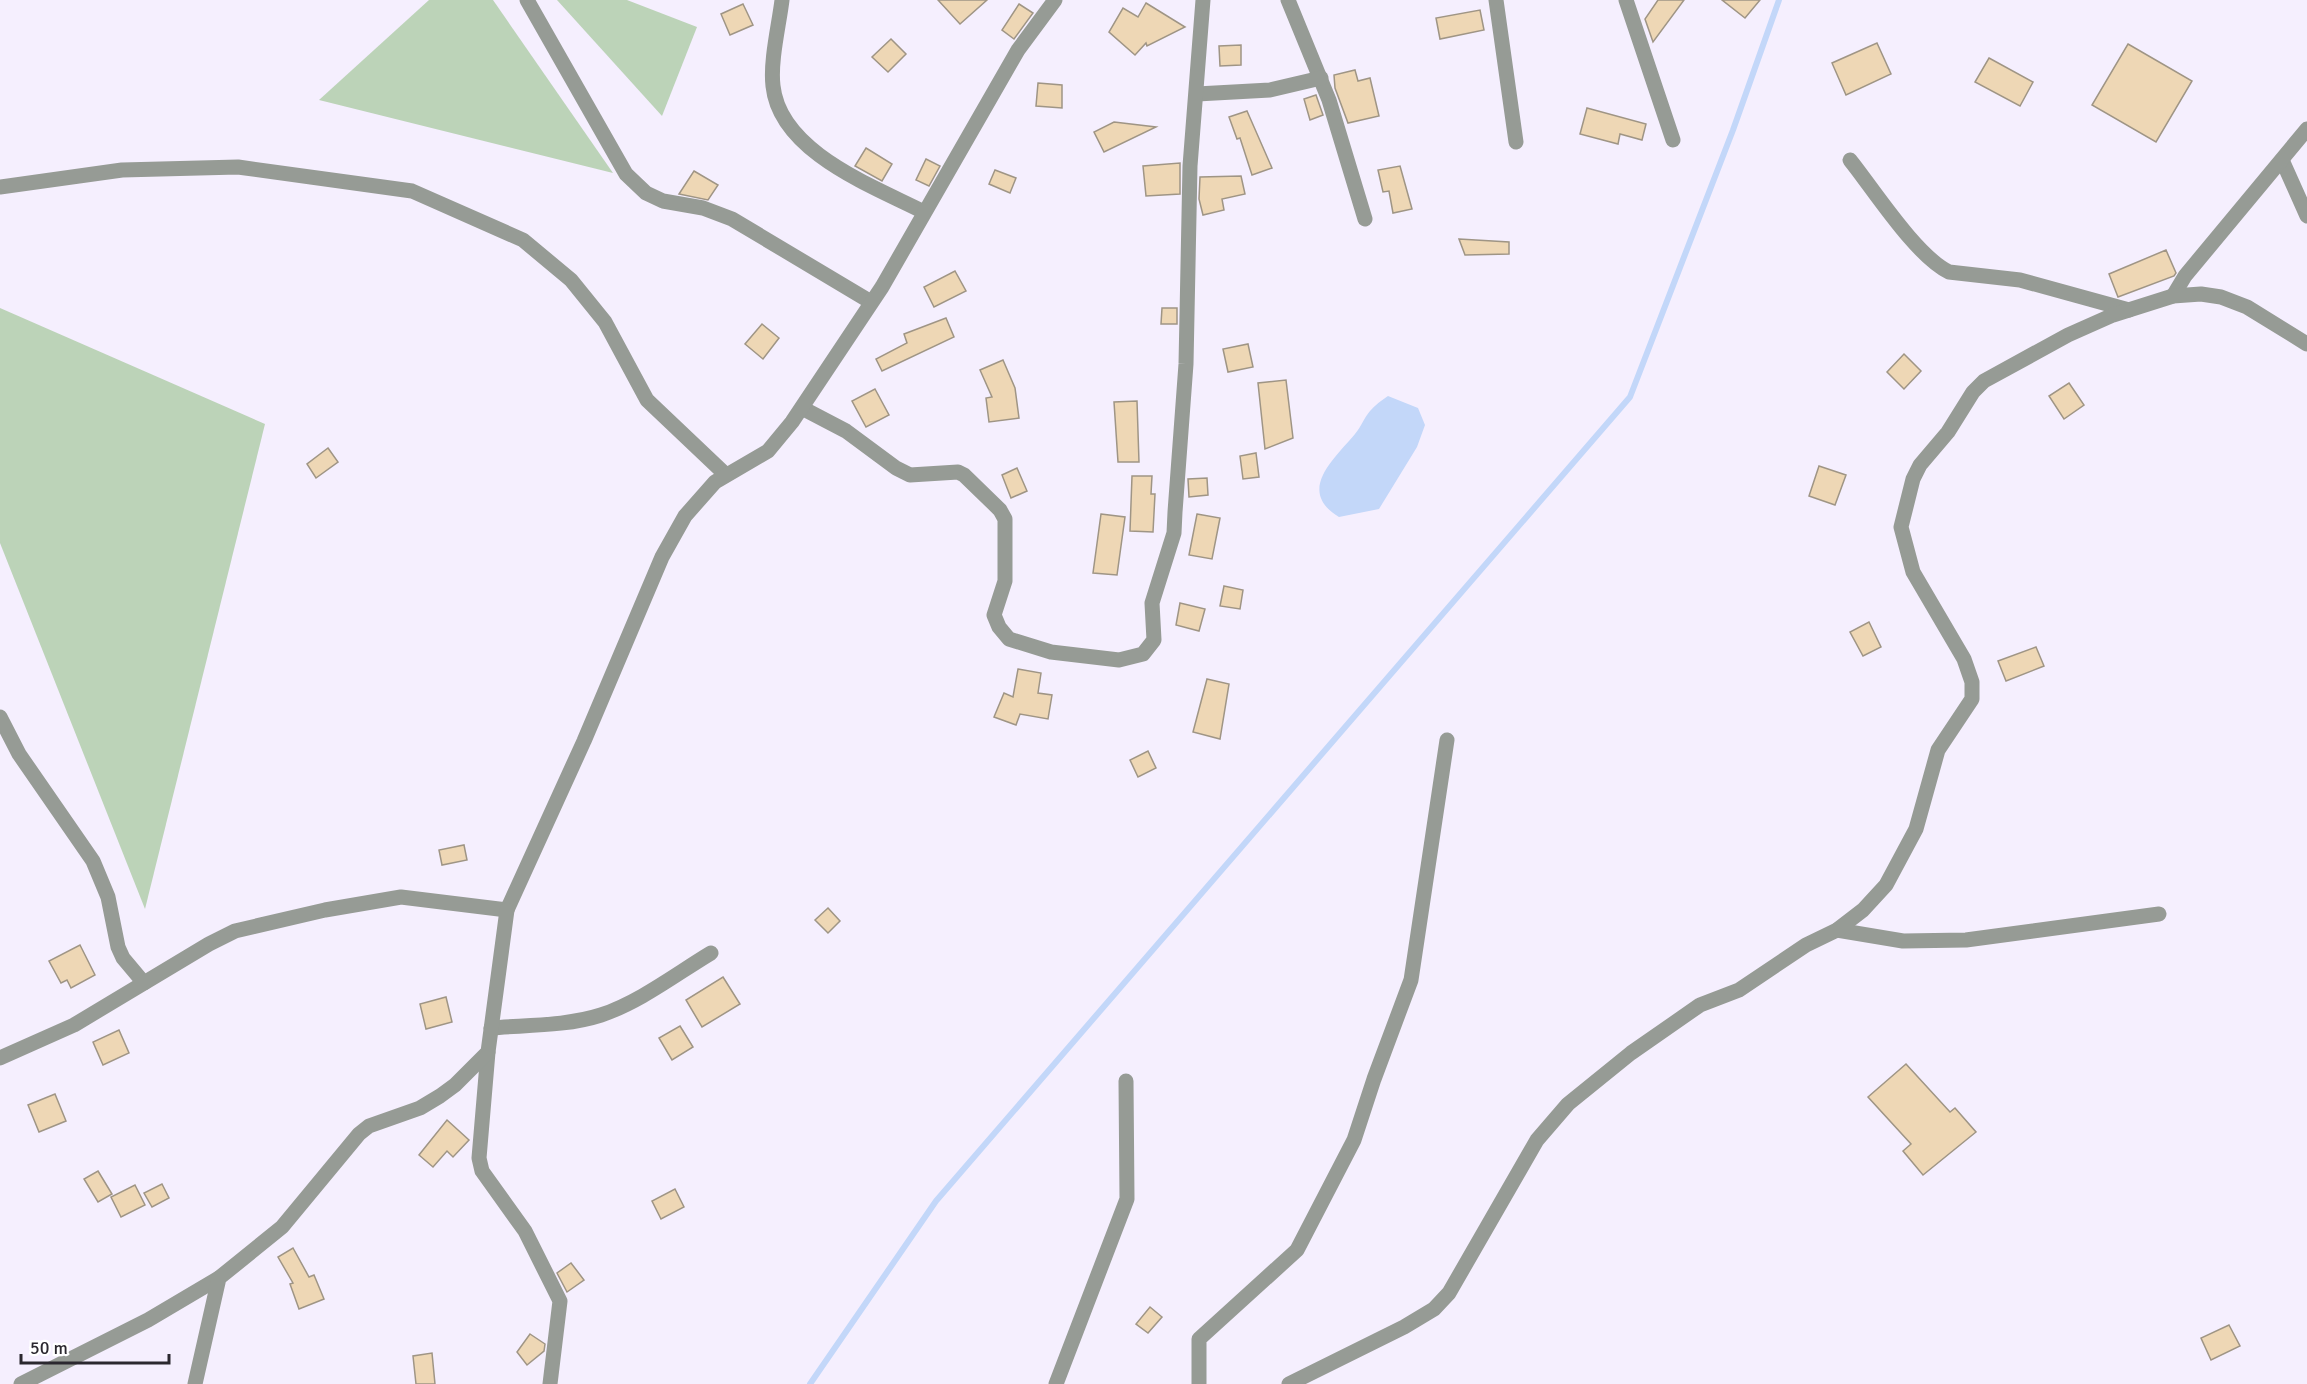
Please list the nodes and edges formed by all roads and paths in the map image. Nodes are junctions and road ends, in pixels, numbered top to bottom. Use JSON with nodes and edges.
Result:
{"nodes":[{"id":1,"x":528,"y":0,"type":"edge"},
{"id":2,"x":782,"y":0,"type":"edge"},
{"id":3,"x":1055,"y":0,"type":"edge"},
{"id":4,"x":1203,"y":0,"type":"edge"},
{"id":5,"x":1288,"y":0,"type":"edge"},
{"id":6,"x":1496,"y":0,"type":"edge"},
{"id":7,"x":1626,"y":0,"type":"edge"},
{"id":8,"x":1321,"y":78,"type":"junction"},
{"id":9,"x":1197,"y":94,"type":"junction"},
{"id":10,"x":2307,"y":129,"type":"edge"},
{"id":11,"x":1674,"y":140,"type":"dead end"},
{"id":12,"x":1516,"y":142,"type":"dead end"},
{"id":13,"x":1850,"y":160,"type":"dead end"},
{"id":14,"x":2282,"y":160,"type":"junction"},
{"id":15,"x":0,"y":187,"type":"edge"},
{"id":16,"x":924,"y":212,"type":"junction"},
{"id":17,"x":2307,"y":216,"type":"edge"},
{"id":18,"x":1365,"y":219,"type":"dead end"},
{"id":19,"x":2173,"y":296,"type":"junction"},
{"id":20,"x":871,"y":302,"type":"junction"},
{"id":21,"x":2129,"y":310,"type":"junction"},
{"id":22,"x":2307,"y":344,"type":"edge"},
{"id":23,"x":802,"y":408,"type":"junction"},
{"id":24,"x":725,"y":474,"type":"junction"},
{"id":25,"x":0,"y":717,"type":"edge"},
{"id":26,"x":1447,"y":740,"type":"dead end"},
{"id":27,"x":507,"y":910,"type":"junction"},
{"id":28,"x":2159,"y":914,"type":"dead end"},
{"id":29,"x":1837,"y":930,"type":"junction"},
{"id":30,"x":711,"y":953,"type":"dead end"},
{"id":31,"x":144,"y":983,"type":"junction"},
{"id":32,"x":491,"y":1028,"type":"junction"},
{"id":33,"x":488,"y":1052,"type":"junction"},
{"id":34,"x":0,"y":1058,"type":"edge"},
{"id":35,"x":1126,"y":1081,"type":"dead end"},
{"id":36,"x":219,"y":1278,"type":"junction"},
{"id":37,"x":21,"y":1384,"type":"edge"},
{"id":38,"x":195,"y":1384,"type":"edge"},
{"id":39,"x":550,"y":1384,"type":"edge"},
{"id":40,"x":1056,"y":1384,"type":"edge"},
{"id":41,"x":1199,"y":1384,"type":"edge"},
{"id":42,"x":1289,"y":1384,"type":"edge"}],
"edges":[{"from":1,"to":20,"type":"street"},
{"from":2,"to":16,"type":"street"},
{"from":3,"to":16,"type":"street"},
{"from":4,"to":9,"type":"street"},
{"from":5,"to":8,"type":"street"},
{"from":6,"to":12,"type":"street"},
{"from":7,"to":11,"type":"street"},
{"from":8,"to":9,"type":"street"},
{"from":8,"to":18,"type":"street"},
{"from":9,"to":23,"type":"street"},
{"from":10,"to":14,"type":"street"},
{"from":13,"to":21,"type":"street"},
{"from":14,"to":17,"type":"street"},
{"from":14,"to":19,"type":"street"},
{"from":15,"to":24,"type":"street"},
{"from":16,"to":20,"type":"street"},
{"from":19,"to":21,"type":"street"},
{"from":19,"to":22,"type":"street"},
{"from":20,"to":23,"type":"street"},
{"from":21,"to":29,"type":"street"},
{"from":23,"to":24,"type":"street"},
{"from":24,"to":27,"type":"street"},
{"from":25,"to":31,"type":"street"},
{"from":26,"to":41,"type":"street"},
{"from":27,"to":31,"type":"street"},
{"from":27,"to":32,"type":"street"},
{"from":28,"to":29,"type":"street"},
{"from":29,"to":42,"type":"street"},
{"from":30,"to":32,"type":"street"},
{"from":31,"to":34,"type":"street"},
{"from":32,"to":33,"type":"street"},
{"from":33,"to":36,"type":"street"},
{"from":33,"to":39,"type":"street"},
{"from":35,"to":40,"type":"street"},
{"from":36,"to":37,"type":"street"},
{"from":36,"to":38,"type":"street"}]}
